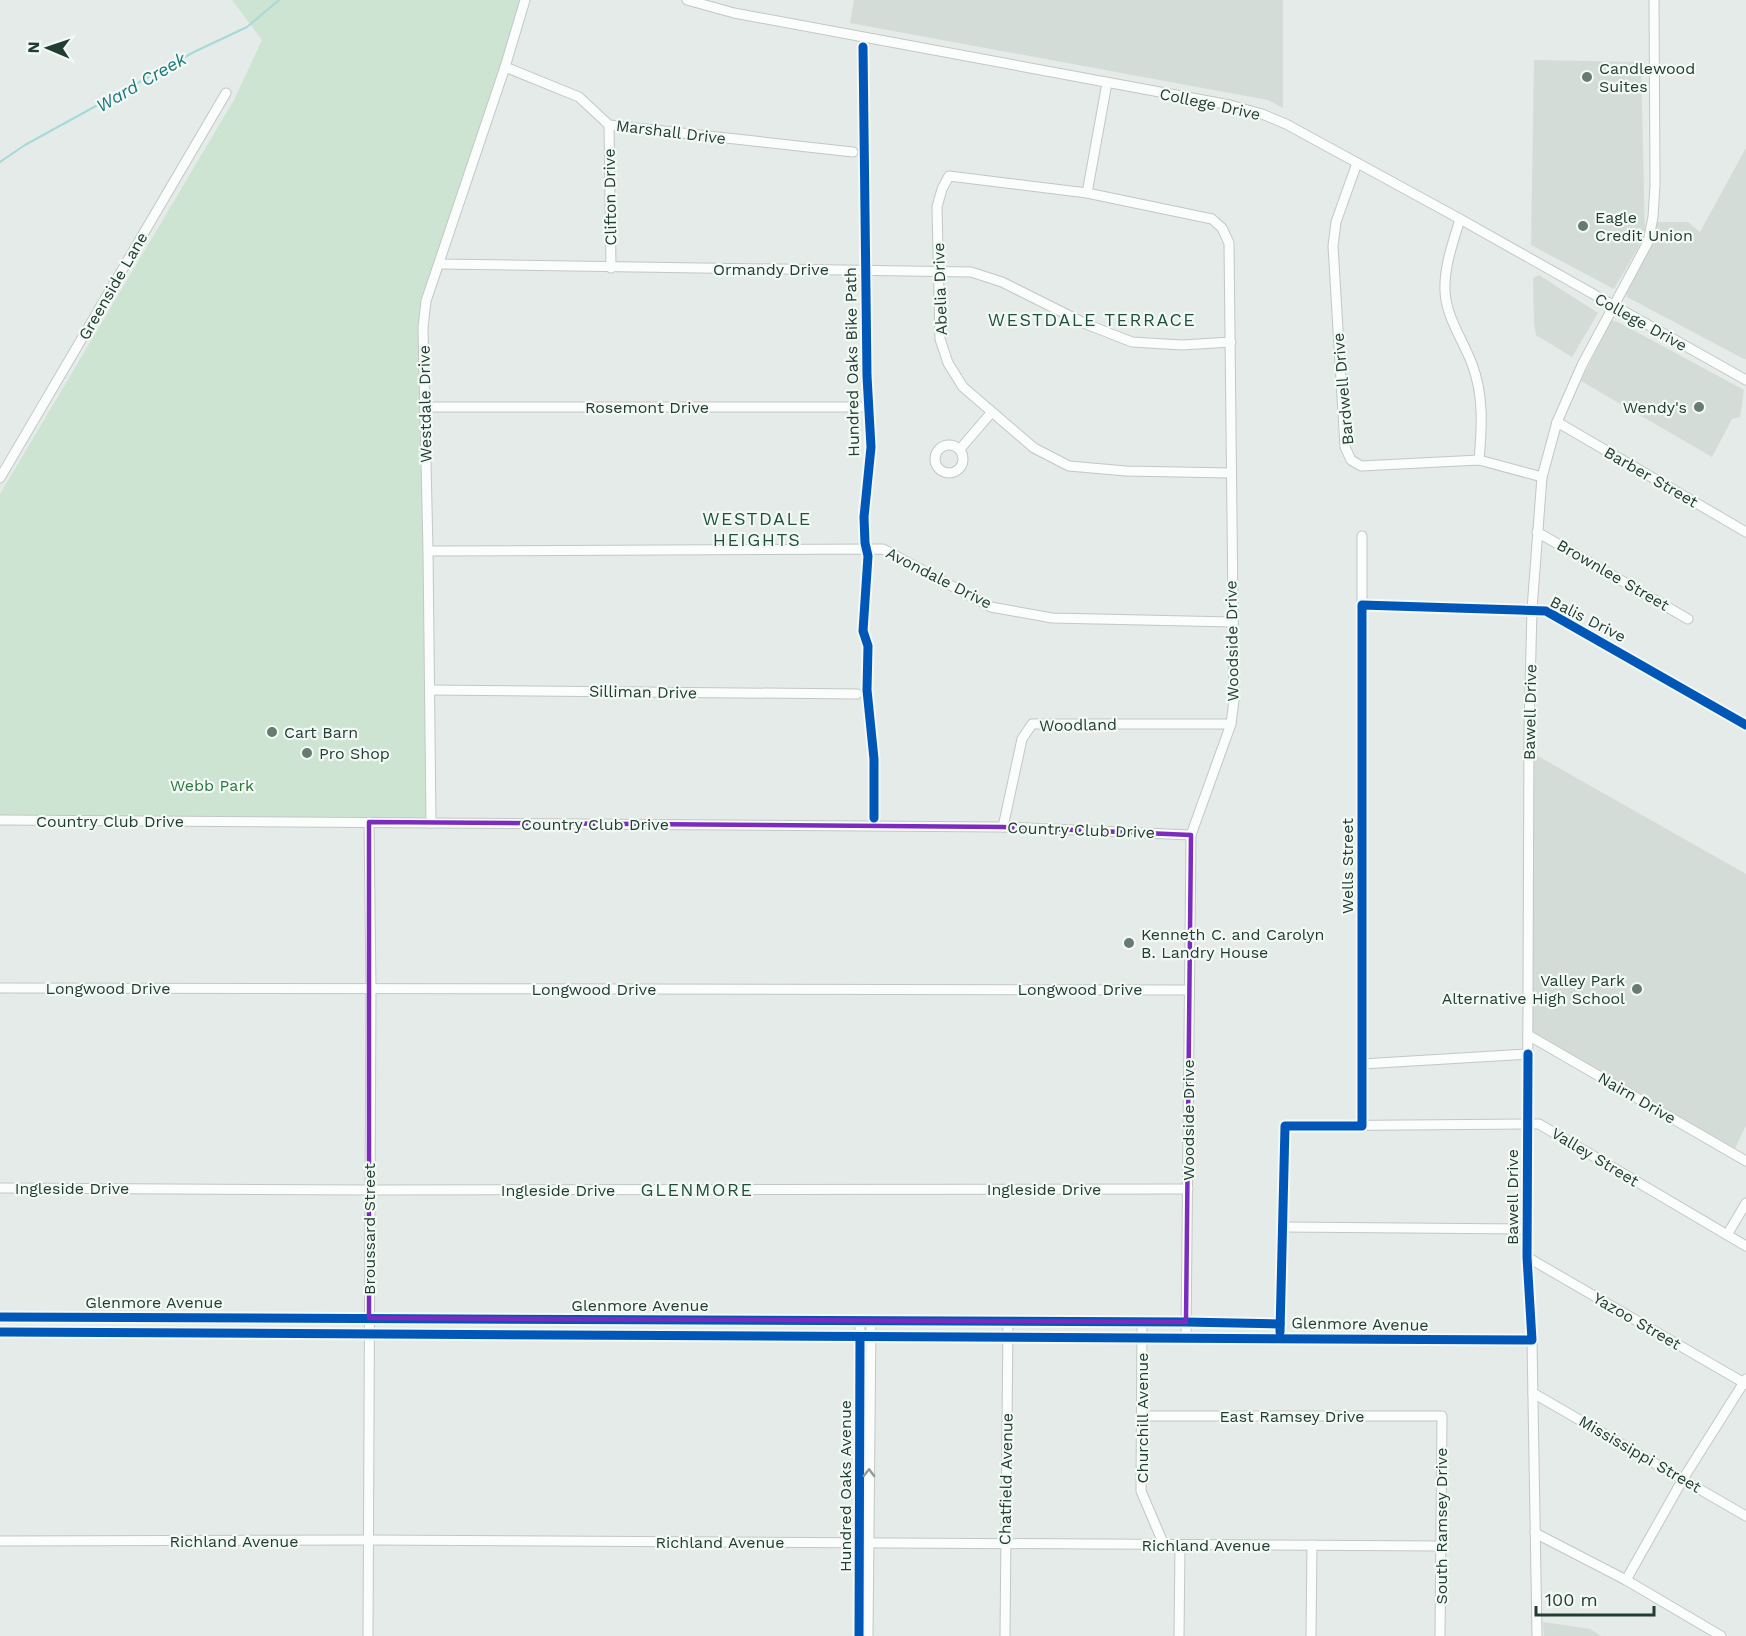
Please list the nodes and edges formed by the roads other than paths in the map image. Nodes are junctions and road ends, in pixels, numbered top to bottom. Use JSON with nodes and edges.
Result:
{"nodes":[{"id":1,"x":525,"y":0,"type":"edge"},
{"id":2,"x":687,"y":0,"type":"edge"},
{"id":3,"x":1654,"y":0,"type":"edge"},
{"id":4,"x":505,"y":68,"type":"junction"},
{"id":5,"x":1107,"y":83,"type":"junction"},
{"id":6,"x":226,"y":93,"type":"dead end"},
{"id":7,"x":609,"y":125,"type":"junction"},
{"id":8,"x":853,"y":152,"type":"dead end"},
{"id":9,"x":1357,"y":163,"type":"junction"},
{"id":10,"x":1088,"y":193,"type":"junction"},
{"id":11,"x":1460,"y":219,"type":"junction"},
{"id":12,"x":439,"y":264,"type":"junction"},
{"id":13,"x":611,"y":268,"type":"junction"},
{"id":14,"x":937,"y":270,"type":"junction"},
{"id":15,"x":1612,"y":306,"type":"junction"},
{"id":16,"x":1231,"y":342,"type":"junction"},
{"id":17,"x":1746,"y":380,"type":"edge"},
{"id":18,"x":868,"y":406,"type":"dead end"},
{"id":19,"x":425,"y":407,"type":"junction"},
{"id":20,"x":991,"y":413,"type":"junction"},
{"id":21,"x":1557,"y":422,"type":"junction"},
{"id":22,"x":960,"y":449,"type":"dead end"},
{"id":23,"x":1479,"y":460,"type":"junction"},
{"id":24,"x":1230,"y":473,"type":"junction"},
{"id":25,"x":1542,"y":477,"type":"junction"},
{"id":26,"x":0,"y":478,"type":"edge"},
{"id":27,"x":1537,"y":532,"type":"junction"},
{"id":28,"x":1746,"y":532,"type":"edge"},
{"id":29,"x":1362,"y":536,"type":"dead end"},
{"id":30,"x":429,"y":551,"type":"junction"},
{"id":31,"x":1362,"y":605,"type":"junction"},
{"id":32,"x":1532,"y":609,"type":"junction"},
{"id":33,"x":1688,"y":619,"type":"dead end"},
{"id":34,"x":1232,"y":622,"type":"junction"},
{"id":35,"x":430,"y":690,"type":"junction"},
{"id":36,"x":856,"y":694,"type":"dead end"},
{"id":37,"x":1231,"y":724,"type":"junction"},
{"id":38,"x":1746,"y":725,"type":"edge"},
{"id":39,"x":0,"y":820,"type":"edge"},
{"id":40,"x":369,"y":822,"type":"junction"},
{"id":41,"x":430,"y":823,"type":"junction"},
{"id":42,"x":1003,"y":827,"type":"junction"},
{"id":43,"x":1191,"y":835,"type":"junction"},
{"id":44,"x":0,"y":988,"type":"edge"},
{"id":45,"x":371,"y":989,"type":"junction"},
{"id":46,"x":1189,"y":990,"type":"junction"},
{"id":47,"x":1528,"y":1035,"type":"junction"},
{"id":48,"x":1528,"y":1054,"type":"junction"},
{"id":49,"x":1362,"y":1064,"type":"junction"},
{"id":50,"x":1527,"y":1125,"type":"junction"},
{"id":51,"x":1362,"y":1126,"type":"junction"},
{"id":52,"x":1746,"y":1161,"type":"edge"},
{"id":53,"x":0,"y":1188,"type":"edge"},
{"id":54,"x":1188,"y":1189,"type":"junction"},
{"id":55,"x":369,"y":1190,"type":"junction"},
{"id":56,"x":1746,"y":1203,"type":"edge"},
{"id":57,"x":1283,"y":1227,"type":"junction"},
{"id":58,"x":1528,"y":1229,"type":"junction"},
{"id":59,"x":1727,"y":1235,"type":"junction"},
{"id":60,"x":1746,"y":1246,"type":"edge"},
{"id":61,"x":1527,"y":1257,"type":"junction"},
{"id":62,"x":0,"y":1317,"type":"edge"},
{"id":63,"x":369,"y":1318,"type":"junction"},
{"id":64,"x":860,"y":1321,"type":"junction"},
{"id":65,"x":871,"y":1321,"type":"junction"},
{"id":66,"x":1008,"y":1322,"type":"junction"},
{"id":67,"x":1142,"y":1322,"type":"junction"},
{"id":68,"x":1186,"y":1322,"type":"junction"},
{"id":69,"x":1280,"y":1324,"type":"junction"},
{"id":70,"x":0,"y":1332,"type":"edge"},
{"id":71,"x":369,"y":1334,"type":"junction"},
{"id":72,"x":860,"y":1337,"type":"junction"},
{"id":73,"x":871,"y":1337,"type":"junction"},
{"id":74,"x":1008,"y":1337,"type":"junction"},
{"id":75,"x":1186,"y":1337,"type":"junction"},
{"id":76,"x":1142,"y":1338,"type":"junction"},
{"id":77,"x":1280,"y":1338,"type":"junction"},
{"id":78,"x":1532,"y":1340,"type":"junction"},
{"id":79,"x":1745,"y":1382,"type":"edge"},
{"id":80,"x":1533,"y":1393,"type":"junction"},
{"id":81,"x":1142,"y":1416,"type":"junction"},
{"id":82,"x":1442,"y":1416,"type":"joint"},
{"id":83,"x":1683,"y":1479,"type":"junction"},
{"id":84,"x":1746,"y":1516,"type":"edge"},
{"id":85,"x":1535,"y":1533,"type":"junction"},
{"id":86,"x":369,"y":1540,"type":"junction"},
{"id":87,"x":0,"y":1541,"type":"edge"},
{"id":88,"x":864,"y":1543,"type":"junction"},
{"id":89,"x":1006,"y":1543,"type":"junction"},
{"id":90,"x":1164,"y":1545,"type":"junction"},
{"id":91,"x":1180,"y":1545,"type":"junction"},
{"id":92,"x":1312,"y":1545,"type":"junction"},
{"id":93,"x":1440,"y":1546,"type":"junction"},
{"id":94,"x":1626,"y":1580,"type":"junction"},
{"id":95,"x":368,"y":1636,"type":"edge"},
{"id":96,"x":859,"y":1636,"type":"edge"},
{"id":97,"x":868,"y":1636,"type":"edge"},
{"id":98,"x":1005,"y":1636,"type":"edge"},
{"id":99,"x":1179,"y":1636,"type":"edge"},
{"id":100,"x":1311,"y":1636,"type":"edge"},
{"id":101,"x":1440,"y":1636,"type":"edge"},
{"id":102,"x":1537,"y":1636,"type":"edge"},
{"id":103,"x":1721,"y":1636,"type":"edge"}],
"edges":[{"from":1,"to":4,"type":"street","name":"Westdale Drive"},
{"from":2,"to":5,"type":"street","name":"College Drive"},
{"from":3,"to":15,"type":"street","name":"Bawell Drive"},
{"from":4,"to":7,"type":"street","name":"Marshall Drive"},
{"from":4,"to":12,"type":"street","name":"Westdale Drive"},
{"from":5,"to":9,"type":"street","name":"College Drive"},
{"from":5,"to":10,"type":"street"},
{"from":6,"to":26,"type":"street","name":"Greenside Lane"},
{"from":7,"to":8,"type":"street","name":"Marshall Drive"},
{"from":7,"to":13,"type":"street","name":"Clifton Drive"},
{"from":9,"to":11,"type":"street","name":"College Drive"},
{"from":9,"to":23,"type":"street","name":"Bardwell Drive"},
{"from":10,"to":14,"type":"street","name":"Abelia Drive"},
{"from":10,"to":16,"type":"street","name":"Woodside Drive"},
{"from":11,"to":15,"type":"street","name":"College Drive"},
{"from":11,"to":23,"type":"street"},
{"from":12,"to":13,"type":"street","name":"Ormandy Drive"},
{"from":12,"to":19,"type":"street","name":"Westdale Drive"},
{"from":13,"to":14,"type":"street","name":"Ormandy Drive"},
{"from":14,"to":16,"type":"street","name":"Ormandy Drive"},
{"from":14,"to":20,"type":"street","name":"Abelia Drive"},
{"from":15,"to":17,"type":"street","name":"College Drive"},
{"from":15,"to":21,"type":"street","name":"Bawell Drive"},
{"from":16,"to":24,"type":"street","name":"Woodside Drive"},
{"from":18,"to":19,"type":"street","name":"Rosemont Drive"},
{"from":19,"to":30,"type":"street","name":"Westdale Drive"},
{"from":20,"to":22,"type":"street"},
{"from":20,"to":24,"type":"street","name":"Abelia Drive"},
{"from":21,"to":25,"type":"street","name":"Bawell Drive"},
{"from":21,"to":28,"type":"street","name":"Barber Street"},
{"from":23,"to":25,"type":"street","name":"Bardwell Drive"},
{"from":24,"to":34,"type":"street","name":"Woodside Drive"},
{"from":25,"to":27,"type":"street","name":"Bawell Drive"},
{"from":27,"to":32,"type":"street","name":"Bawell Drive"},
{"from":27,"to":33,"type":"street","name":"Brownlee Street"},
{"from":29,"to":31,"type":"street","name":"Wells Street"},
{"from":30,"to":34,"type":"street","name":"Avondale Drive"},
{"from":30,"to":35,"type":"street","name":"Westdale Drive"},
{"from":31,"to":32,"type":"street","name":"Balis Drive"},
{"from":31,"to":49,"type":"street","name":"Wells Street"},
{"from":32,"to":38,"type":"street","name":"Balis Drive"},
{"from":32,"to":47,"type":"street","name":"Bawell Drive"},
{"from":34,"to":37,"type":"street","name":"Woodside Drive"},
{"from":35,"to":36,"type":"street","name":"Silliman Drive"},
{"from":35,"to":41,"type":"street","name":"Westdale Drive"},
{"from":37,"to":42,"type":"street","name":"Woodland"},
{"from":37,"to":43,"type":"street","name":"Woodside Drive"},
{"from":39,"to":40,"type":"street","name":"Country Club Drive"},
{"from":40,"to":41,"type":"street","name":"Country Club Drive"},
{"from":40,"to":45,"type":"street","name":"Broussard Street"},
{"from":41,"to":42,"type":"street","name":"Country Club Drive"},
{"from":42,"to":43,"type":"street","name":"Country Club Drive"},
{"from":43,"to":46,"type":"street","name":"Woodside Drive"},
{"from":44,"to":45,"type":"street","name":"Longwood Drive"},
{"from":45,"to":46,"type":"street","name":"Longwood Drive"},
{"from":45,"to":55,"type":"street","name":"Broussard Street"},
{"from":46,"to":54,"type":"street","name":"Woodside Drive"},
{"from":47,"to":48,"type":"street","name":"Bawell Drive"},
{"from":47,"to":52,"type":"street","name":"Nairn Drive"},
{"from":48,"to":49,"type":"street"},
{"from":48,"to":50,"type":"street","name":"Bawell Drive"},
{"from":49,"to":51,"type":"street","name":"Wells Street"},
{"from":50,"to":51,"type":"street","name":"Valley Street"},
{"from":50,"to":58,"type":"street","name":"Bawell Drive"},
{"from":50,"to":59,"type":"street","name":"Valley Street"},
{"from":51,"to":57,"type":"street","name":"Valley Street"},
{"from":53,"to":55,"type":"street","name":"Ingleside Drive"},
{"from":54,"to":55,"type":"street","name":"Ingleside Drive"},
{"from":54,"to":68,"type":"street","name":"Woodside Drive"},
{"from":55,"to":63,"type":"street","name":"Broussard Street"},
{"from":56,"to":59,"type":"street"},
{"from":57,"to":58,"type":"street"},
{"from":57,"to":69,"type":"street"},
{"from":58,"to":61,"type":"street","name":"Bawell Drive"},
{"from":59,"to":60,"type":"street","name":"Valley Street"},
{"from":61,"to":78,"type":"street","name":"Bawell Drive"},
{"from":61,"to":79,"type":"street","name":"Yazoo Street"},
{"from":62,"to":63,"type":"street","name":"Glenmore Avenue"},
{"from":63,"to":64,"type":"street","name":"Glenmore Avenue"},
{"from":63,"to":71,"type":"street","name":"Broussard Street"},
{"from":64,"to":65,"type":"street","name":"Glenmore Avenue"},
{"from":64,"to":72,"type":"street","name":"Hundred Oaks Avenue"},
{"from":65,"to":66,"type":"street","name":"Glenmore Avenue"},
{"from":65,"to":73,"type":"street","name":"Hundred Oaks Avenue"},
{"from":66,"to":67,"type":"street","name":"Glenmore Avenue"},
{"from":66,"to":74,"type":"street","name":"Chatfield Avenue"},
{"from":67,"to":68,"type":"street","name":"Glenmore Avenue"},
{"from":67,"to":76,"type":"street","name":"Churchill Avenue"},
{"from":68,"to":69,"type":"street","name":"Glenmore Avenue"},
{"from":68,"to":75,"type":"street","name":"Woodside Drive"},
{"from":69,"to":77,"type":"street"},
{"from":70,"to":71,"type":"street","name":"Glenmore Avenue"},
{"from":71,"to":72,"type":"street","name":"Glenmore Avenue"},
{"from":71,"to":86,"type":"street","name":"Broussard Street"},
{"from":72,"to":73,"type":"street","name":"Glenmore Avenue"},
{"from":72,"to":88,"type":"street","name":"Hundred Oaks Avenue"},
{"from":73,"to":74,"type":"street","name":"Glenmore Avenue"},
{"from":88,"to":73,"type":"street","name":"Hundred Oaks Avenue","one_way":true},
{"from":74,"to":76,"type":"street","name":"Glenmore Avenue"},
{"from":74,"to":89,"type":"street","name":"Chatfield Avenue"},
{"from":75,"to":76,"type":"street","name":"Glenmore Avenue"},
{"from":75,"to":77,"type":"street","name":"Glenmore Avenue"},
{"from":76,"to":81,"type":"street","name":"Churchill Avenue"},
{"from":77,"to":78,"type":"street","name":"Glenmore Avenue"},
{"from":78,"to":80,"type":"street","name":"Bawell Drive"},
{"from":79,"to":83,"type":"street"},
{"from":80,"to":83,"type":"street","name":"Mississippi Street"},
{"from":80,"to":85,"type":"street","name":"Bawell Drive"},
{"from":81,"to":82,"type":"street","name":"East Ramsey Drive"},
{"from":81,"to":90,"type":"street","name":"Churchill Avenue"},
{"from":82,"to":93,"type":"street","name":"South Ramsey Drive"},
{"from":83,"to":84,"type":"street","name":"Mississippi Street"},
{"from":83,"to":94,"type":"street"},
{"from":85,"to":94,"type":"street"},
{"from":85,"to":102,"type":"street","name":"Bawell Drive"},
{"from":86,"to":87,"type":"street","name":"Richland Avenue"},
{"from":86,"to":88,"type":"street","name":"Richland Avenue"},
{"from":86,"to":95,"type":"street","name":"Broussard Street"},
{"from":88,"to":89,"type":"street","name":"Richland Avenue"},
{"from":88,"to":96,"type":"street","name":"Hundred Oaks Avenue"},
{"from":88,"to":97,"type":"street","name":"Hundred Oaks Avenue"},
{"from":89,"to":90,"type":"street","name":"Richland Avenue"},
{"from":89,"to":98,"type":"street","name":"Chatfield Avenue"},
{"from":90,"to":91,"type":"street","name":"Richland Avenue"},
{"from":91,"to":92,"type":"street","name":"Richland Avenue"},
{"from":91,"to":99,"type":"street"},
{"from":92,"to":93,"type":"street","name":"Richland Avenue"},
{"from":92,"to":100,"type":"street"},
{"from":93,"to":101,"type":"street","name":"South Ramsey Drive"},
{"from":94,"to":103,"type":"street"}]}
